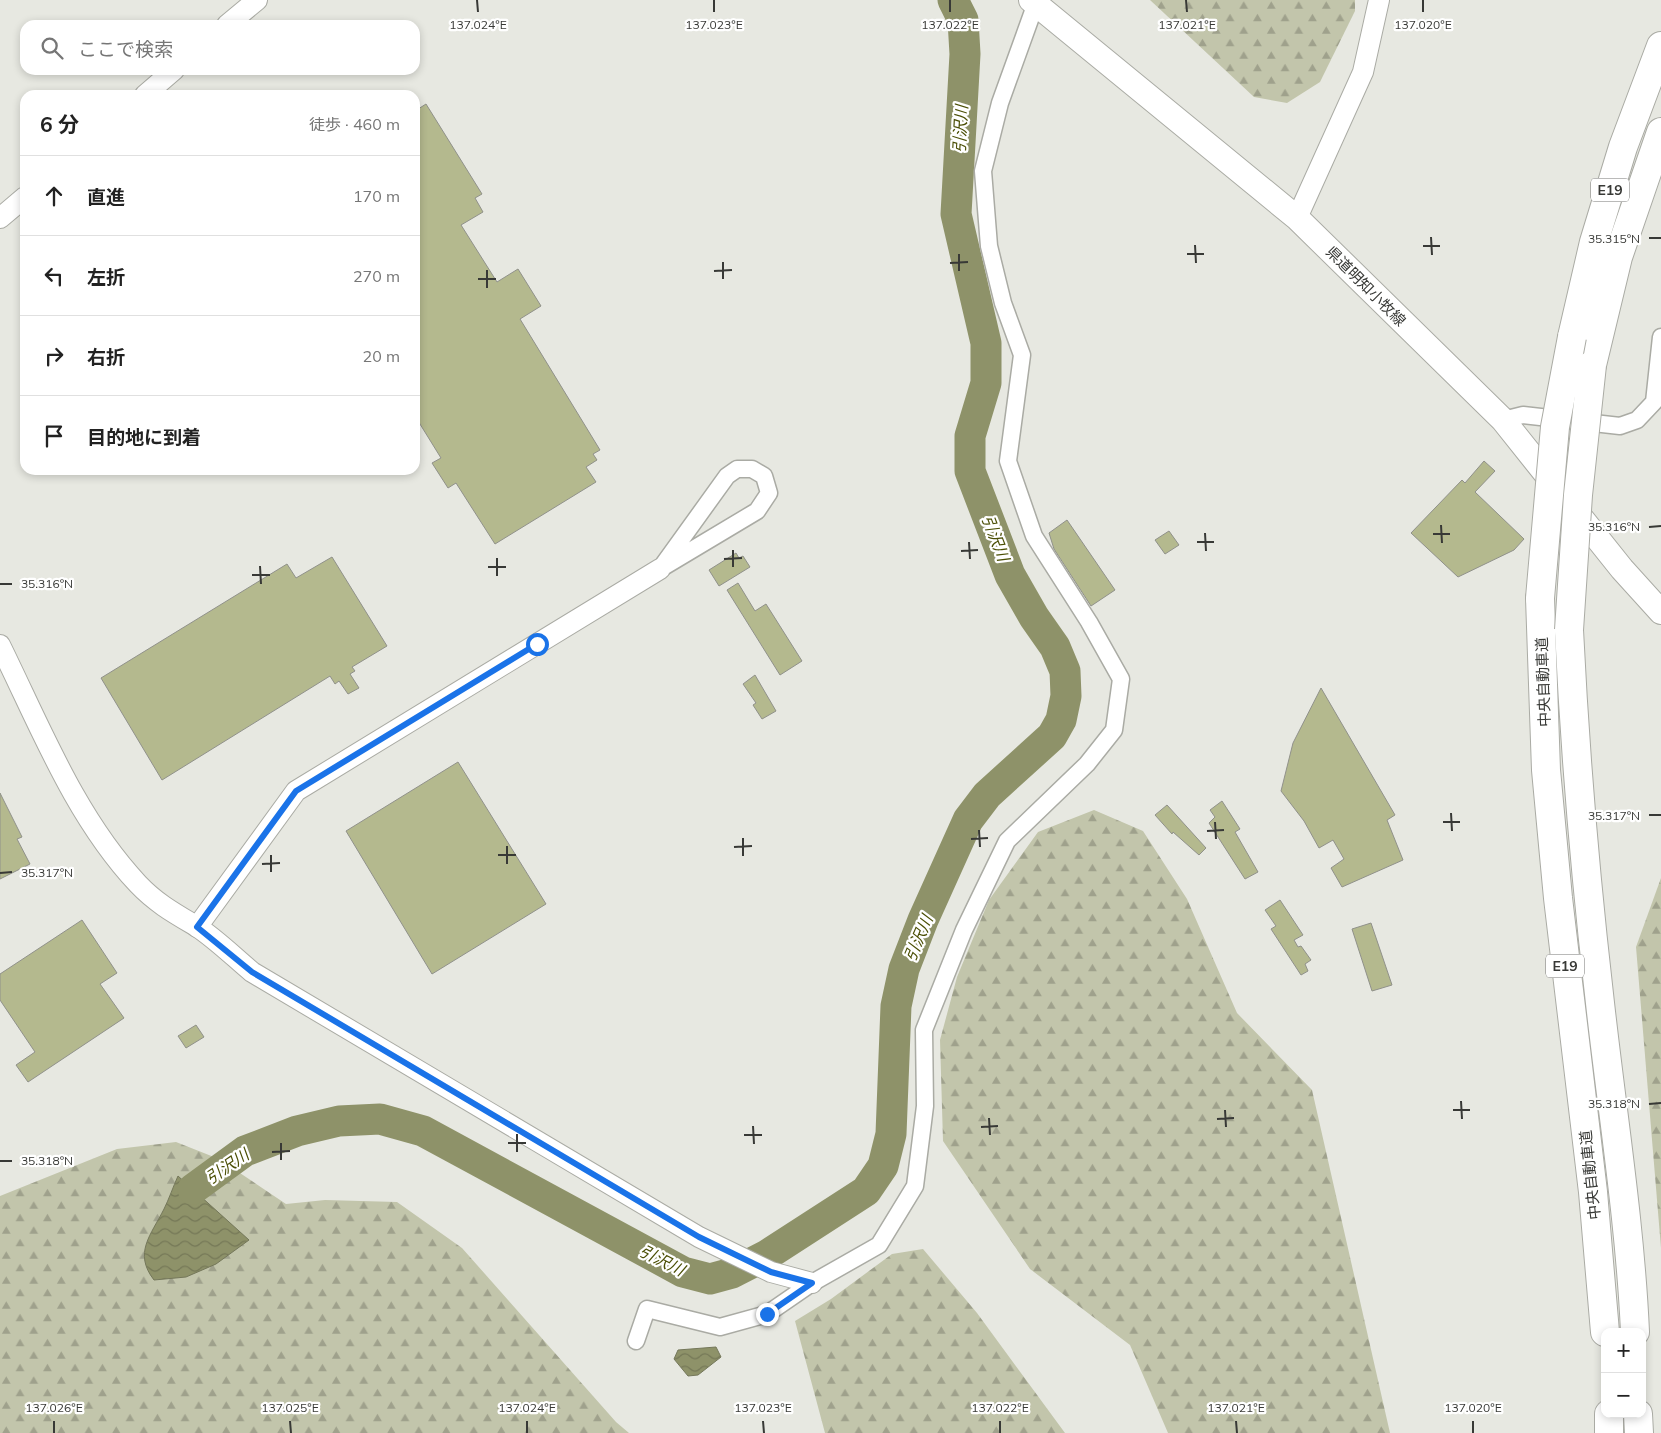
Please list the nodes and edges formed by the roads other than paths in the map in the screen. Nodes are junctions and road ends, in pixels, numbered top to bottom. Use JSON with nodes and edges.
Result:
{"nodes":[{"id":1,"x":257,"y":0,"type":"edge"},
{"id":2,"x":1379,"y":0,"type":"edge"},
{"id":3,"x":1034,"y":2,"type":"edge"},
{"id":4,"x":234,"y":20,"type":"edge"},
{"id":5,"x":1661,"y":46,"type":"edge"},
{"id":6,"x":168,"y":75,"type":"edge"},
{"id":7,"x":151,"y":90,"type":"edge"},
{"id":8,"x":1661,"y":132,"type":"edge"},
{"id":9,"x":20,"y":201,"type":"edge"},
{"id":10,"x":0,"y":218,"type":"edge"},
{"id":11,"x":1297,"y":218,"type":"junction"},
{"id":12,"x":1661,"y":336,"type":"edge"},
{"id":13,"x":1503,"y":420,"type":"junction"},
{"id":14,"x":660,"y":569,"type":"junction"},
{"id":15,"x":1661,"y":612,"type":"edge"},
{"id":16,"x":0,"y":645,"type":"edge"},
{"id":17,"x":197,"y":927,"type":"junction"},
{"id":18,"x":812,"y":1283,"type":"junction"},
{"id":19,"x":1605,"y":1328,"type":"edge"},
{"id":20,"x":1635,"y":1328,"type":"edge"},
{"id":21,"x":636,"y":1341,"type":"dead end"},
{"id":22,"x":1608,"y":1418,"type":"edge"},
{"id":23,"x":1638,"y":1418,"type":"edge"},
{"id":24,"x":1609,"y":1433,"type":"edge"},
{"id":25,"x":1639,"y":1433,"type":"edge"}],
"edges":[{"from":1,"to":4,"type":"street"},
{"from":2,"to":11,"type":"street"},
{"from":3,"to":11,"type":"main road","name":"県道明知小牧線"},
{"from":3,"to":18,"type":"street"},
{"from":5,"to":19,"type":"highway","name":"中央自動車道","number":"E19","bridge":true},
{"from":6,"to":7,"type":"street"},
{"from":8,"to":20,"type":"highway","name":"中央自動車道","number":"E19","bridge":true},
{"from":9,"to":10,"type":"street"},
{"from":11,"to":13,"type":"main road","name":"県道明知小牧線"},
{"from":12,"to":13,"type":"street"},
{"from":13,"to":15,"type":"main road","name":"県道明知小牧線"},
{"from":14,"to":14,"type":"street"},
{"from":14,"to":17,"type":"street"},
{"from":16,"to":17,"type":"street"},
{"from":17,"to":18,"type":"street"},
{"from":18,"to":21,"type":"street"},
{"from":22,"to":24,"type":"highway"},
{"from":23,"to":25,"type":"highway"}]}
